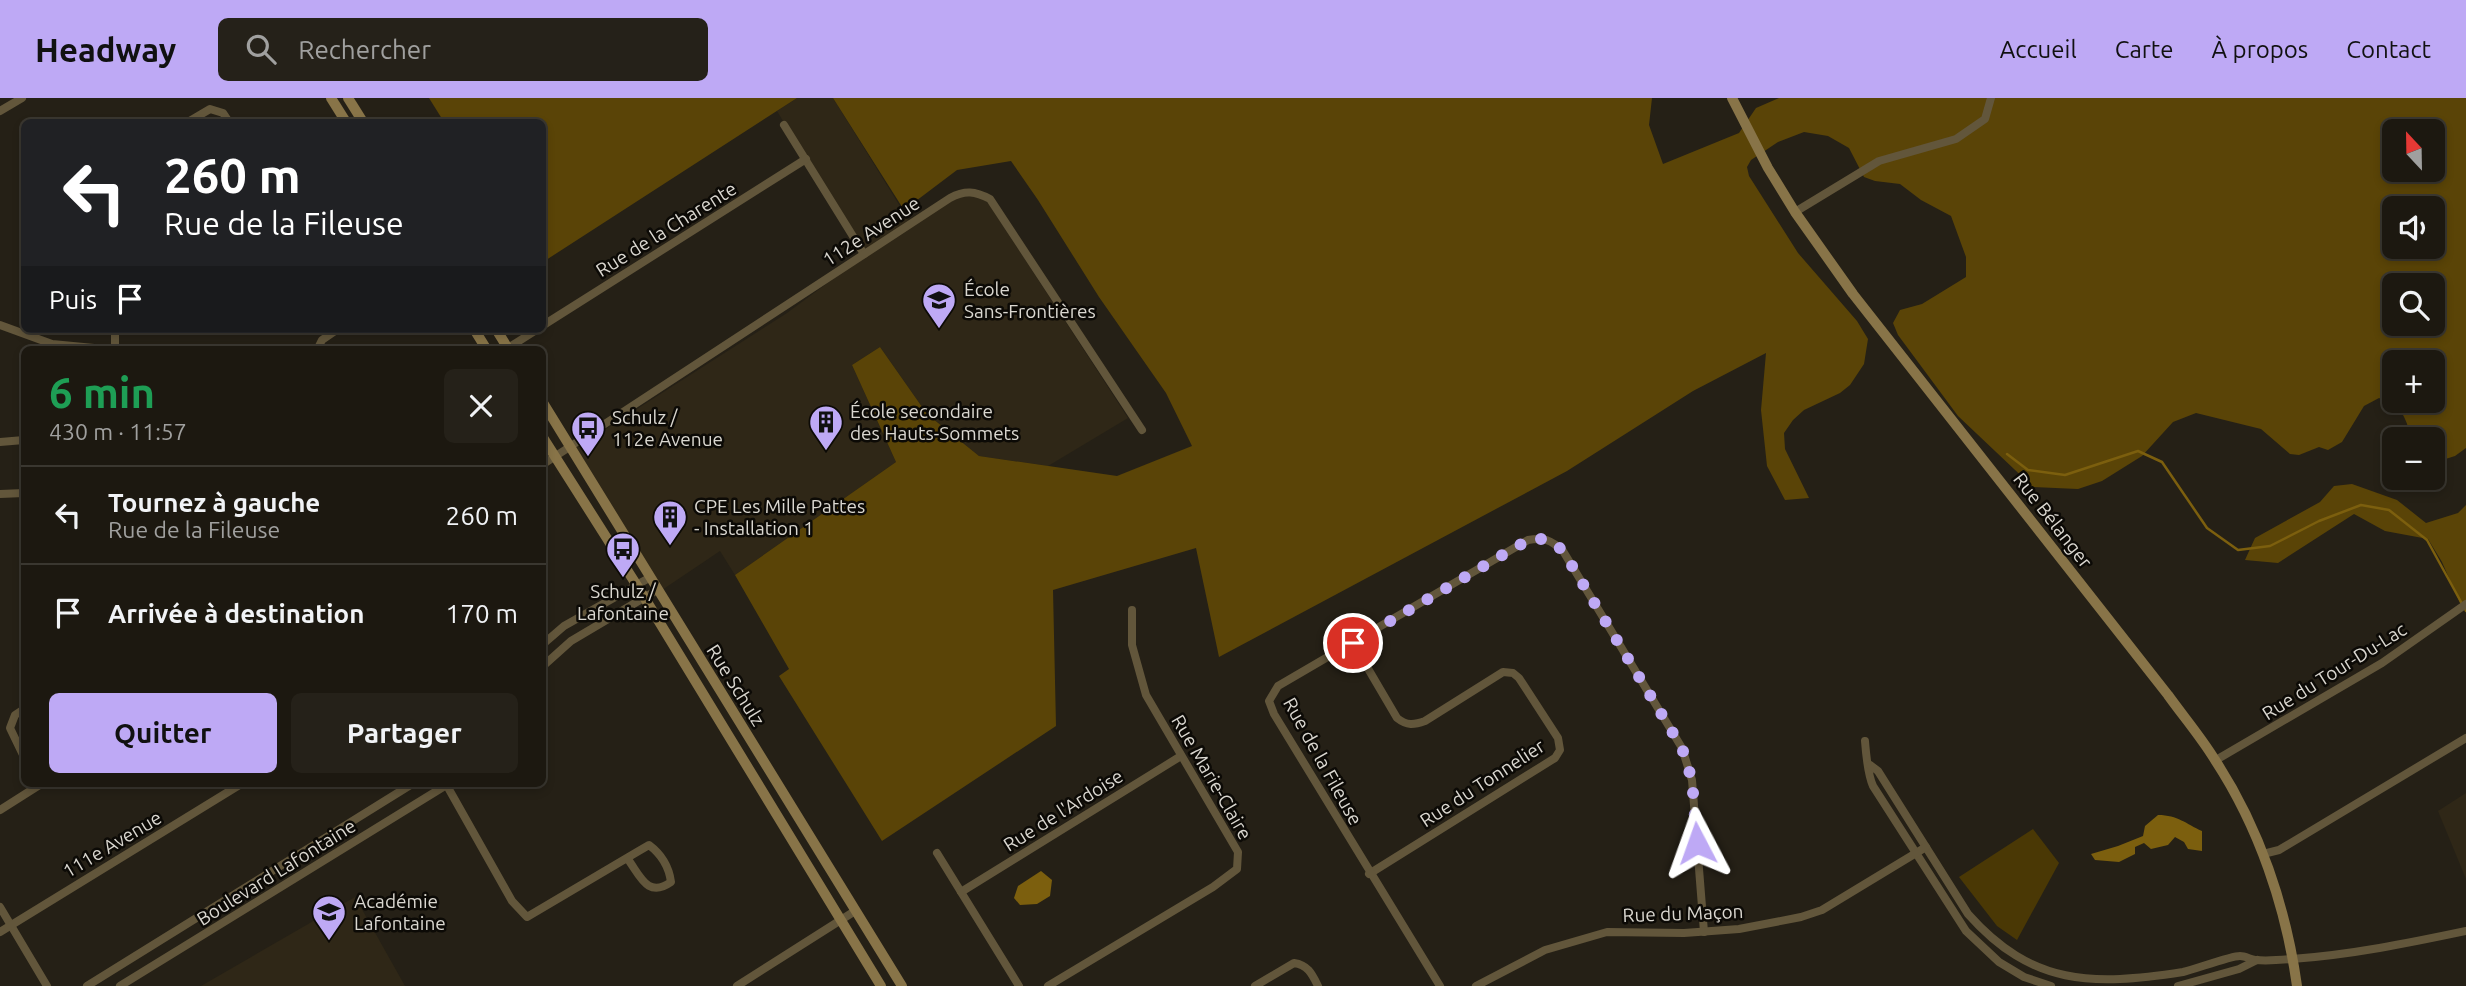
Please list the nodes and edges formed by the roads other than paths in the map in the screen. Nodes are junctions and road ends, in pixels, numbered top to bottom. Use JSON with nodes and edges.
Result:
{"nodes":[{"id":1,"x":22,"y":98,"type":"edge"},
{"id":2,"x":331,"y":98,"type":"edge"},
{"id":3,"x":348,"y":98,"type":"edge"},
{"id":4,"x":1732,"y":98,"type":"edge"},
{"id":5,"x":1991,"y":98,"type":"edge"},
{"id":6,"x":0,"y":111,"type":"edge"},
{"id":7,"x":193,"y":119,"type":"edge"},
{"id":8,"x":227,"y":119,"type":"edge"},
{"id":9,"x":344,"y":119,"type":"edge"},
{"id":10,"x":361,"y":119,"type":"edge"},
{"id":11,"x":785,"y":125,"type":"dead end"},
{"id":12,"x":806,"y":159,"type":"junction"},
{"id":13,"x":1795,"y":212,"type":"junction"},
{"id":14,"x":864,"y":254,"type":"junction"},
{"id":15,"x":546,"y":323,"type":"edge"},
{"id":16,"x":1,"y":327,"type":"edge"},
{"id":17,"x":332,"y":333,"type":"edge"},
{"id":18,"x":532,"y":333,"type":"edge"},
{"id":19,"x":73,"y":346,"type":"edge"},
{"id":20,"x":319,"y":346,"type":"edge"},
{"id":21,"x":512,"y":346,"type":"edge"},
{"id":22,"x":546,"y":407,"type":"edge"},
{"id":23,"x":1142,"y":430,"type":"dead end"},
{"id":24,"x":21,"y":440,"type":"edge"},
{"id":25,"x":0,"y":442,"type":"edge"},
{"id":26,"x":546,"y":442,"type":"edge"},
{"id":27,"x":572,"y":447,"type":"junction"},
{"id":28,"x":556,"y":457,"type":"junction"},
{"id":29,"x":546,"y":463,"type":"edge"},
{"id":30,"x":21,"y":493,"type":"edge"},
{"id":31,"x":0,"y":494,"type":"edge"},
{"id":32,"x":610,"y":510,"type":"junction"},
{"id":33,"x":595,"y":519,"type":"junction"},
{"id":34,"x":649,"y":578,"type":"junction"},
{"id":35,"x":637,"y":586,"type":"junction"},
{"id":36,"x":657,"y":590,"type":"junction"},
{"id":37,"x":645,"y":597,"type":"junction"},
{"id":38,"x":2466,"y":604,"type":"edge"},
{"id":39,"x":1132,"y":610,"type":"dead end"},
{"id":40,"x":546,"y":642,"type":"edge"},
{"id":41,"x":1353,"y":643,"type":"junction"},
{"id":42,"x":546,"y":663,"type":"edge"},
{"id":43,"x":21,"y":711,"type":"edge"},
{"id":44,"x":2466,"y":738,"type":"edge"},
{"id":45,"x":1865,"y":741,"type":"dead end"},
{"id":46,"x":21,"y":751,"type":"edge"},
{"id":47,"x":1181,"y":756,"type":"junction"},
{"id":48,"x":2216,"y":760,"type":"junction"},
{"id":49,"x":1870,"y":765,"type":"junction"},
{"id":50,"x":36,"y":787,"type":"edge"},
{"id":51,"x":236,"y":787,"type":"edge"},
{"id":52,"x":407,"y":787,"type":"edge"},
{"id":53,"x":442,"y":787,"type":"edge"},
{"id":54,"x":449,"y":787,"type":"edge"},
{"id":55,"x":0,"y":810,"type":"edge"},
{"id":56,"x":1926,"y":847,"type":"junction"},
{"id":57,"x":937,"y":853,"type":"dead end"},
{"id":58,"x":1916,"y":853,"type":"junction"},
{"id":59,"x":2263,"y":854,"type":"junction"},
{"id":60,"x":627,"y":858,"type":"junction"},
{"id":61,"x":1369,"y":874,"type":"junction"},
{"id":62,"x":961,"y":892,"type":"junction"},
{"id":63,"x":0,"y":907,"type":"edge"},
{"id":64,"x":855,"y":911,"type":"junction"},
{"id":65,"x":840,"y":920,"type":"junction"},
{"id":66,"x":11,"y":925,"type":"junction"},
{"id":67,"x":2466,"y":931,"type":"edge"},
{"id":68,"x":0,"y":932,"type":"edge"},
{"id":69,"x":1704,"y":932,"type":"junction"},
{"id":70,"x":2293,"y":959,"type":"junction"},
{"id":71,"x":2257,"y":960,"type":"junction"},
{"id":72,"x":47,"y":986,"type":"edge"},
{"id":73,"x":87,"y":986,"type":"edge"},
{"id":74,"x":120,"y":986,"type":"edge"},
{"id":75,"x":737,"y":986,"type":"edge"},
{"id":76,"x":881,"y":986,"type":"edge"},
{"id":77,"x":902,"y":986,"type":"edge"},
{"id":78,"x":1019,"y":986,"type":"edge"},
{"id":79,"x":1048,"y":986,"type":"edge"},
{"id":80,"x":1255,"y":986,"type":"edge"},
{"id":81,"x":1318,"y":986,"type":"edge"},
{"id":82,"x":1440,"y":986,"type":"edge"},
{"id":83,"x":1476,"y":986,"type":"edge"},
{"id":84,"x":2051,"y":986,"type":"edge"},
{"id":85,"x":2178,"y":986,"type":"edge"},
{"id":86,"x":2297,"y":986,"type":"edge"}],
"edges":[{"from":1,"to":6,"type":"street"},
{"from":2,"to":9,"type":"street"},
{"from":3,"to":10,"type":"street"},
{"from":4,"to":13,"type":"street","name":"Rue Bélanger"},
{"from":5,"to":13,"type":"street"},
{"from":7,"to":8,"type":"street"},
{"from":11,"to":12,"type":"street"},
{"from":12,"to":14,"type":"street"},
{"from":12,"to":15,"type":"street","name":"Rue de la Charente"},
{"from":13,"to":48,"type":"street","name":"Rue Bélanger"},
{"from":14,"to":23,"type":"street","name":"112e Avenue"},
{"from":14,"to":27,"type":"street","name":"112e Avenue"},
{"from":16,"to":19,"type":"street"},
{"from":17,"to":20,"type":"street"},
{"from":18,"to":21,"type":"street"},
{"from":22,"to":27,"type":"street","name":"Rue Schulz"},
{"from":24,"to":25,"type":"street"},
{"from":26,"to":28,"type":"street","name":"Rue Schulz"},
{"from":27,"to":28,"type":"street","name":"112e Avenue"},
{"from":27,"to":32,"type":"street","name":"Rue Schulz"},
{"from":28,"to":29,"type":"street","name":"112e Avenue"},
{"from":28,"to":33,"type":"street","name":"Rue Schulz"},
{"from":30,"to":31,"type":"street"},
{"from":32,"to":33,"type":"street"},
{"from":32,"to":34,"type":"street","name":"Rue Schulz"},
{"from":33,"to":35,"type":"street","name":"Rue Schulz"},
{"from":34,"to":35,"type":"street"},
{"from":34,"to":36,"type":"street","name":"Rue Schulz"},
{"from":35,"to":37,"type":"street","name":"Rue Schulz"},
{"from":35,"to":40,"type":"street"},
{"from":36,"to":37,"type":"street"},
{"from":36,"to":64,"type":"street","name":"Rue Schulz"},
{"from":37,"to":42,"type":"street"},
{"from":37,"to":65,"type":"street","name":"Rue Schulz"},
{"from":38,"to":48,"type":"street","name":"Rue du Tour-Du-Lac"},
{"from":39,"to":47,"type":"street","name":"Rue Marie-Claire"},
{"from":41,"to":61,"type":"street","name":"Rue de la Fileuse"},
{"from":41,"to":61,"type":"street","name":"Rue du Tonnelier"},
{"from":41,"to":69,"type":"street","name":"Rue de la Fileuse"},
{"from":43,"to":46,"type":"street"},
{"from":44,"to":59,"type":"street"},
{"from":45,"to":49,"type":"street"},
{"from":47,"to":62,"type":"street","name":"Rue de l'Ardoise"},
{"from":47,"to":79,"type":"street","name":"Rue Marie-Claire"},
{"from":48,"to":59,"type":"street","name":"Rue Bélanger"},
{"from":49,"to":56,"type":"street"},
{"from":49,"to":58,"type":"street"},
{"from":50,"to":55,"type":"street"},
{"from":51,"to":66,"type":"street","name":"111e Avenue"},
{"from":52,"to":73,"type":"street","name":"Boulevard Lafontaine"},
{"from":53,"to":74,"type":"street","name":"Boulevard Lafontaine"},
{"from":54,"to":60,"type":"street"},
{"from":56,"to":58,"type":"street","name":"Rue du Maçon"},
{"from":56,"to":71,"type":"street"},
{"from":57,"to":62,"type":"street"},
{"from":58,"to":69,"type":"street","name":"Rue du Maçon"},
{"from":58,"to":84,"type":"street"},
{"from":59,"to":70,"type":"street","name":"Rue Bélanger"},
{"from":60,"to":60,"type":"street"},
{"from":61,"to":82,"type":"street","name":"Rue de la Fileuse"},
{"from":62,"to":78,"type":"street"},
{"from":63,"to":66,"type":"street"},
{"from":64,"to":65,"type":"street"},
{"from":64,"to":77,"type":"street","name":"Rue Schulz"},
{"from":65,"to":75,"type":"street"},
{"from":65,"to":76,"type":"street","name":"Rue Schulz"},
{"from":66,"to":68,"type":"street","name":"111e Avenue"},
{"from":66,"to":72,"type":"street"},
{"from":67,"to":70,"type":"street"},
{"from":69,"to":83,"type":"street","name":"Rue du Maçon"},
{"from":70,"to":71,"type":"street"},
{"from":70,"to":86,"type":"street","name":"Rue Bélanger"},
{"from":71,"to":85,"type":"street"},
{"from":80,"to":81,"type":"street"}]}
